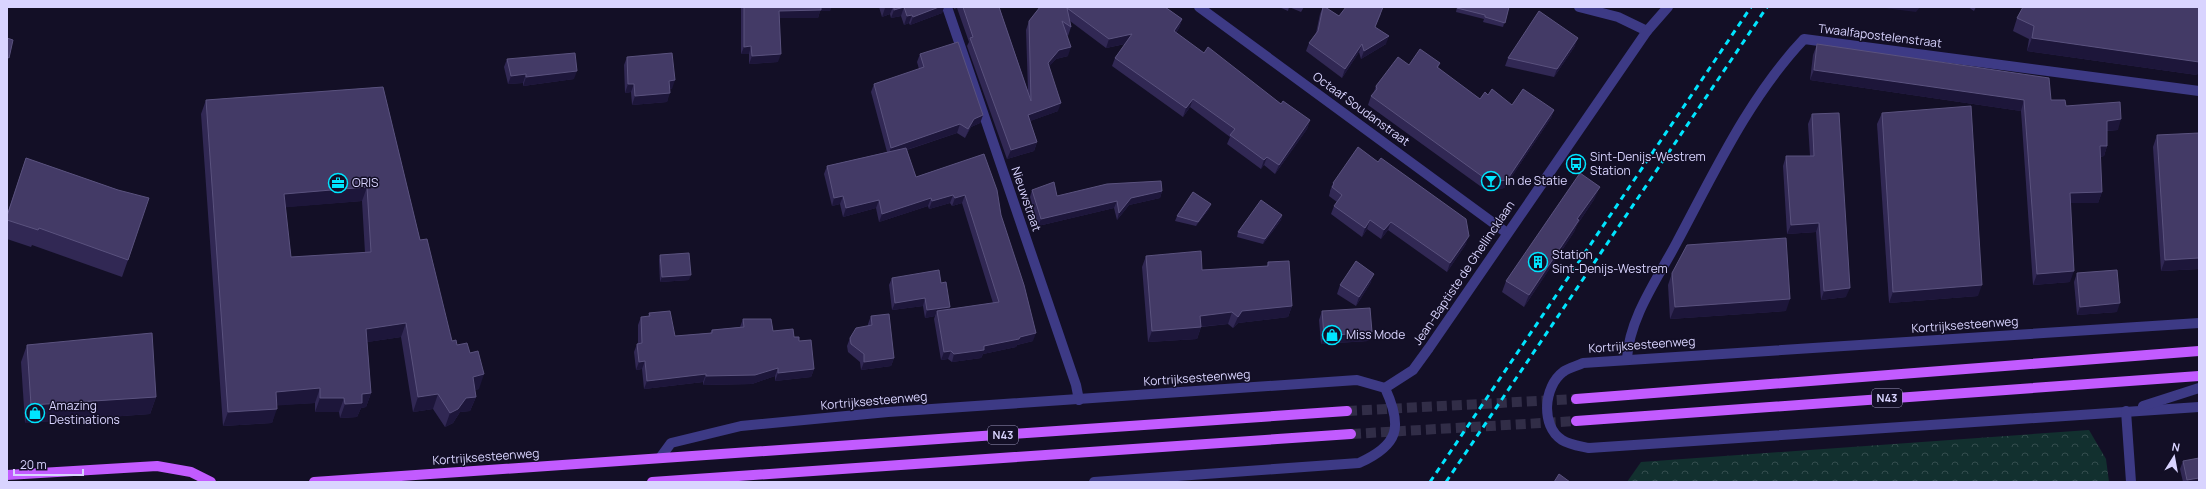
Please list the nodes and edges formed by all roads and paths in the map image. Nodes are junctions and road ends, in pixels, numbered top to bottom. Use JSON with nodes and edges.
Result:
{"nodes":[{"id":1,"x":947,"y":7,"type":"edge"},
{"id":2,"x":1199,"y":7,"type":"edge"},
{"id":3,"x":1579,"y":7,"type":"edge"},
{"id":4,"x":1668,"y":7,"type":"edge"},
{"id":5,"x":1647,"y":31,"type":"junction"},
{"id":6,"x":2199,"y":91,"type":"edge"},
{"id":7,"x":1507,"y":233,"type":"junction"},
{"id":8,"x":2199,"y":323,"type":"edge"},
{"id":9,"x":2199,"y":351,"type":"edge"},
{"id":10,"x":1626,"y":359,"type":"junction"},
{"id":11,"x":2199,"y":376,"type":"edge"},
{"id":12,"x":1385,"y":388,"type":"junction"},
{"id":13,"x":2199,"y":388,"type":"edge"},
{"id":14,"x":1576,"y":399,"type":"tunnel mouth"},
{"id":15,"x":1079,"y":400,"type":"junction"},
{"id":16,"x":2199,"y":407,"type":"edge"},
{"id":17,"x":1347,"y":411,"type":"tunnel mouth"},
{"id":18,"x":2126,"y":411,"type":"junction"},
{"id":19,"x":1576,"y":421,"type":"tunnel mouth"},
{"id":20,"x":1351,"y":434,"type":"tunnel mouth"},
{"id":21,"x":660,"y":458,"type":"junction"},
{"id":22,"x":7,"y":475,"type":"edge"},
{"id":23,"x":211,"y":482,"type":"edge"},
{"id":24,"x":314,"y":482,"type":"edge"},
{"id":25,"x":652,"y":482,"type":"edge"},
{"id":26,"x":1094,"y":482,"type":"edge"},
{"id":27,"x":2131,"y":482,"type":"edge"}],
"edges":[{"from":1,"to":15,"type":"street","name":"Nieuwstraat"},
{"from":2,"to":7,"type":"street","name":"Octaaf Soudanstraat"},
{"from":3,"to":5,"type":"street"},
{"from":4,"to":5,"type":"street","name":"Jean-Baptiste de Ghellincklaan"},
{"from":5,"to":7,"type":"street","name":"Jean-Baptiste de Ghellincklaan"},
{"from":6,"to":10,"type":"street","name":"Twaalfapostelenstraat"},
{"from":7,"to":12,"type":"street","name":"Jean-Baptiste de Ghellincklaan"},
{"from":8,"to":10,"type":"street","name":"Kortrijksesteenweg"},
{"from":9,"to":14,"type":"main road","number":"N43"},
{"from":10,"to":18,"type":"street","name":"Kortrijksesteenweg"},
{"from":11,"to":19,"type":"main road","number":"N43"},
{"from":12,"to":15,"type":"street","name":"Kortrijksesteenweg"},
{"from":12,"to":26,"type":"street"},
{"from":13,"to":18,"type":"street","name":"Kortrijksesteenweg"},
{"from":15,"to":21,"type":"street","name":"Kortrijksesteenweg"},
{"from":16,"to":18,"type":"street","name":"Kortrijksesteenweg"},
{"from":17,"to":21,"type":"main road","name":"Kortrijksesteenweg","number":"N43"},
{"from":18,"to":27,"type":"street"},
{"from":20,"to":25,"type":"main road","number":"N43"},
{"from":21,"to":24,"type":"main road","name":"Kortrijksesteenweg","number":"N43"},
{"from":22,"to":23,"type":"main road"}]}
